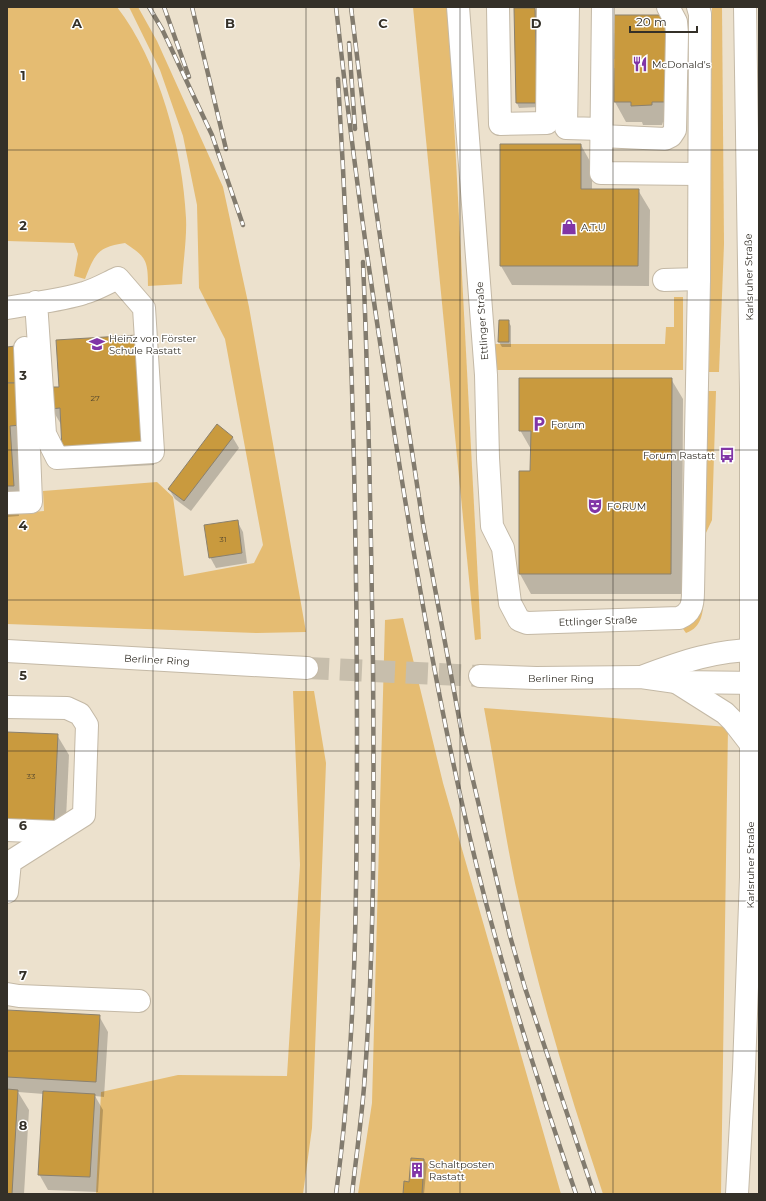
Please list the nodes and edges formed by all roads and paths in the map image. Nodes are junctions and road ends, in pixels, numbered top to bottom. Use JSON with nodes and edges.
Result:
{"nodes":[{"id":1,"x":458,"y":7,"type":"edge"},
{"id":2,"x":498,"y":7,"type":"edge"},
{"id":3,"x":548,"y":7,"type":"edge"},
{"id":4,"x":568,"y":7,"type":"edge"},
{"id":5,"x":603,"y":7,"type":"edge"},
{"id":6,"x":668,"y":7,"type":"edge"},
{"id":7,"x":698,"y":7,"type":"edge"},
{"id":8,"x":746,"y":7,"type":"edge"},
{"id":9,"x":601,"y":132,"type":"junction"},
{"id":10,"x":699,"y":174,"type":"junction"},
{"id":11,"x":699,"y":279,"type":"junction"},
{"id":12,"x":664,"y":280,"type":"dead end"},
{"id":13,"x":22,"y":305,"type":"edge"},
{"id":14,"x":7,"y":503,"type":"edge"},
{"id":15,"x":755,"y":650,"type":"edge"},
{"id":16,"x":7,"y":651,"type":"edge"},
{"id":17,"x":307,"y":668,"type":"tunnel mouth"},
{"id":18,"x":480,"y":676,"type":"tunnel mouth"},
{"id":19,"x":641,"y":677,"type":"junction"},
{"id":20,"x":676,"y":682,"type":"junction"},
{"id":21,"x":755,"y":683,"type":"edge"},
{"id":22,"x":7,"y":707,"type":"edge"},
{"id":23,"x":750,"y":743,"type":"junction"},
{"id":24,"x":7,"y":830,"type":"edge"},
{"id":25,"x":57,"y":832,"type":"junction"},
{"id":26,"x":7,"y":892,"type":"edge"},
{"id":27,"x":7,"y":994,"type":"edge"},
{"id":28,"x":139,"y":1001,"type":"dead end"},
{"id":29,"x":737,"y":1194,"type":"edge"}],
"edges":[{"from":1,"to":11,"type":"street","name":"Ettlinger Straße"},
{"from":2,"to":3,"type":"street"},
{"from":4,"to":9,"type":"street"},
{"from":5,"to":9,"type":"street"},
{"from":6,"to":9,"type":"street"},
{"from":7,"to":10,"type":"street","name":"Ettlinger Straße"},
{"from":8,"to":15,"type":"street","name":"Karlsruher Straße"},
{"from":9,"to":10,"type":"street"},
{"from":10,"to":11,"type":"street","name":"Ettlinger Straße"},
{"from":11,"to":12,"type":"street"},
{"from":13,"to":13,"type":"street"},
{"from":13,"to":14,"type":"street"},
{"from":15,"to":19,"type":"street","name":"Berliner Ring"},
{"from":15,"to":21,"type":"street","name":"Karlsruher Straße"},
{"from":16,"to":17,"type":"street","name":"Berliner Ring"},
{"from":18,"to":19,"type":"street","name":"Berliner Ring"},
{"from":19,"to":20,"type":"street","name":"Berliner Ring"},
{"from":20,"to":21,"type":"street","name":"Berliner Ring"},
{"from":20,"to":23,"type":"street"},
{"from":21,"to":23,"type":"street","name":"Karlsruher Straße"},
{"from":22,"to":25,"type":"street"},
{"from":23,"to":29,"type":"street","name":"Karlsruher Straße"},
{"from":24,"to":25,"type":"street"},
{"from":25,"to":26,"type":"street"},
{"from":27,"to":28,"type":"street"}]}
